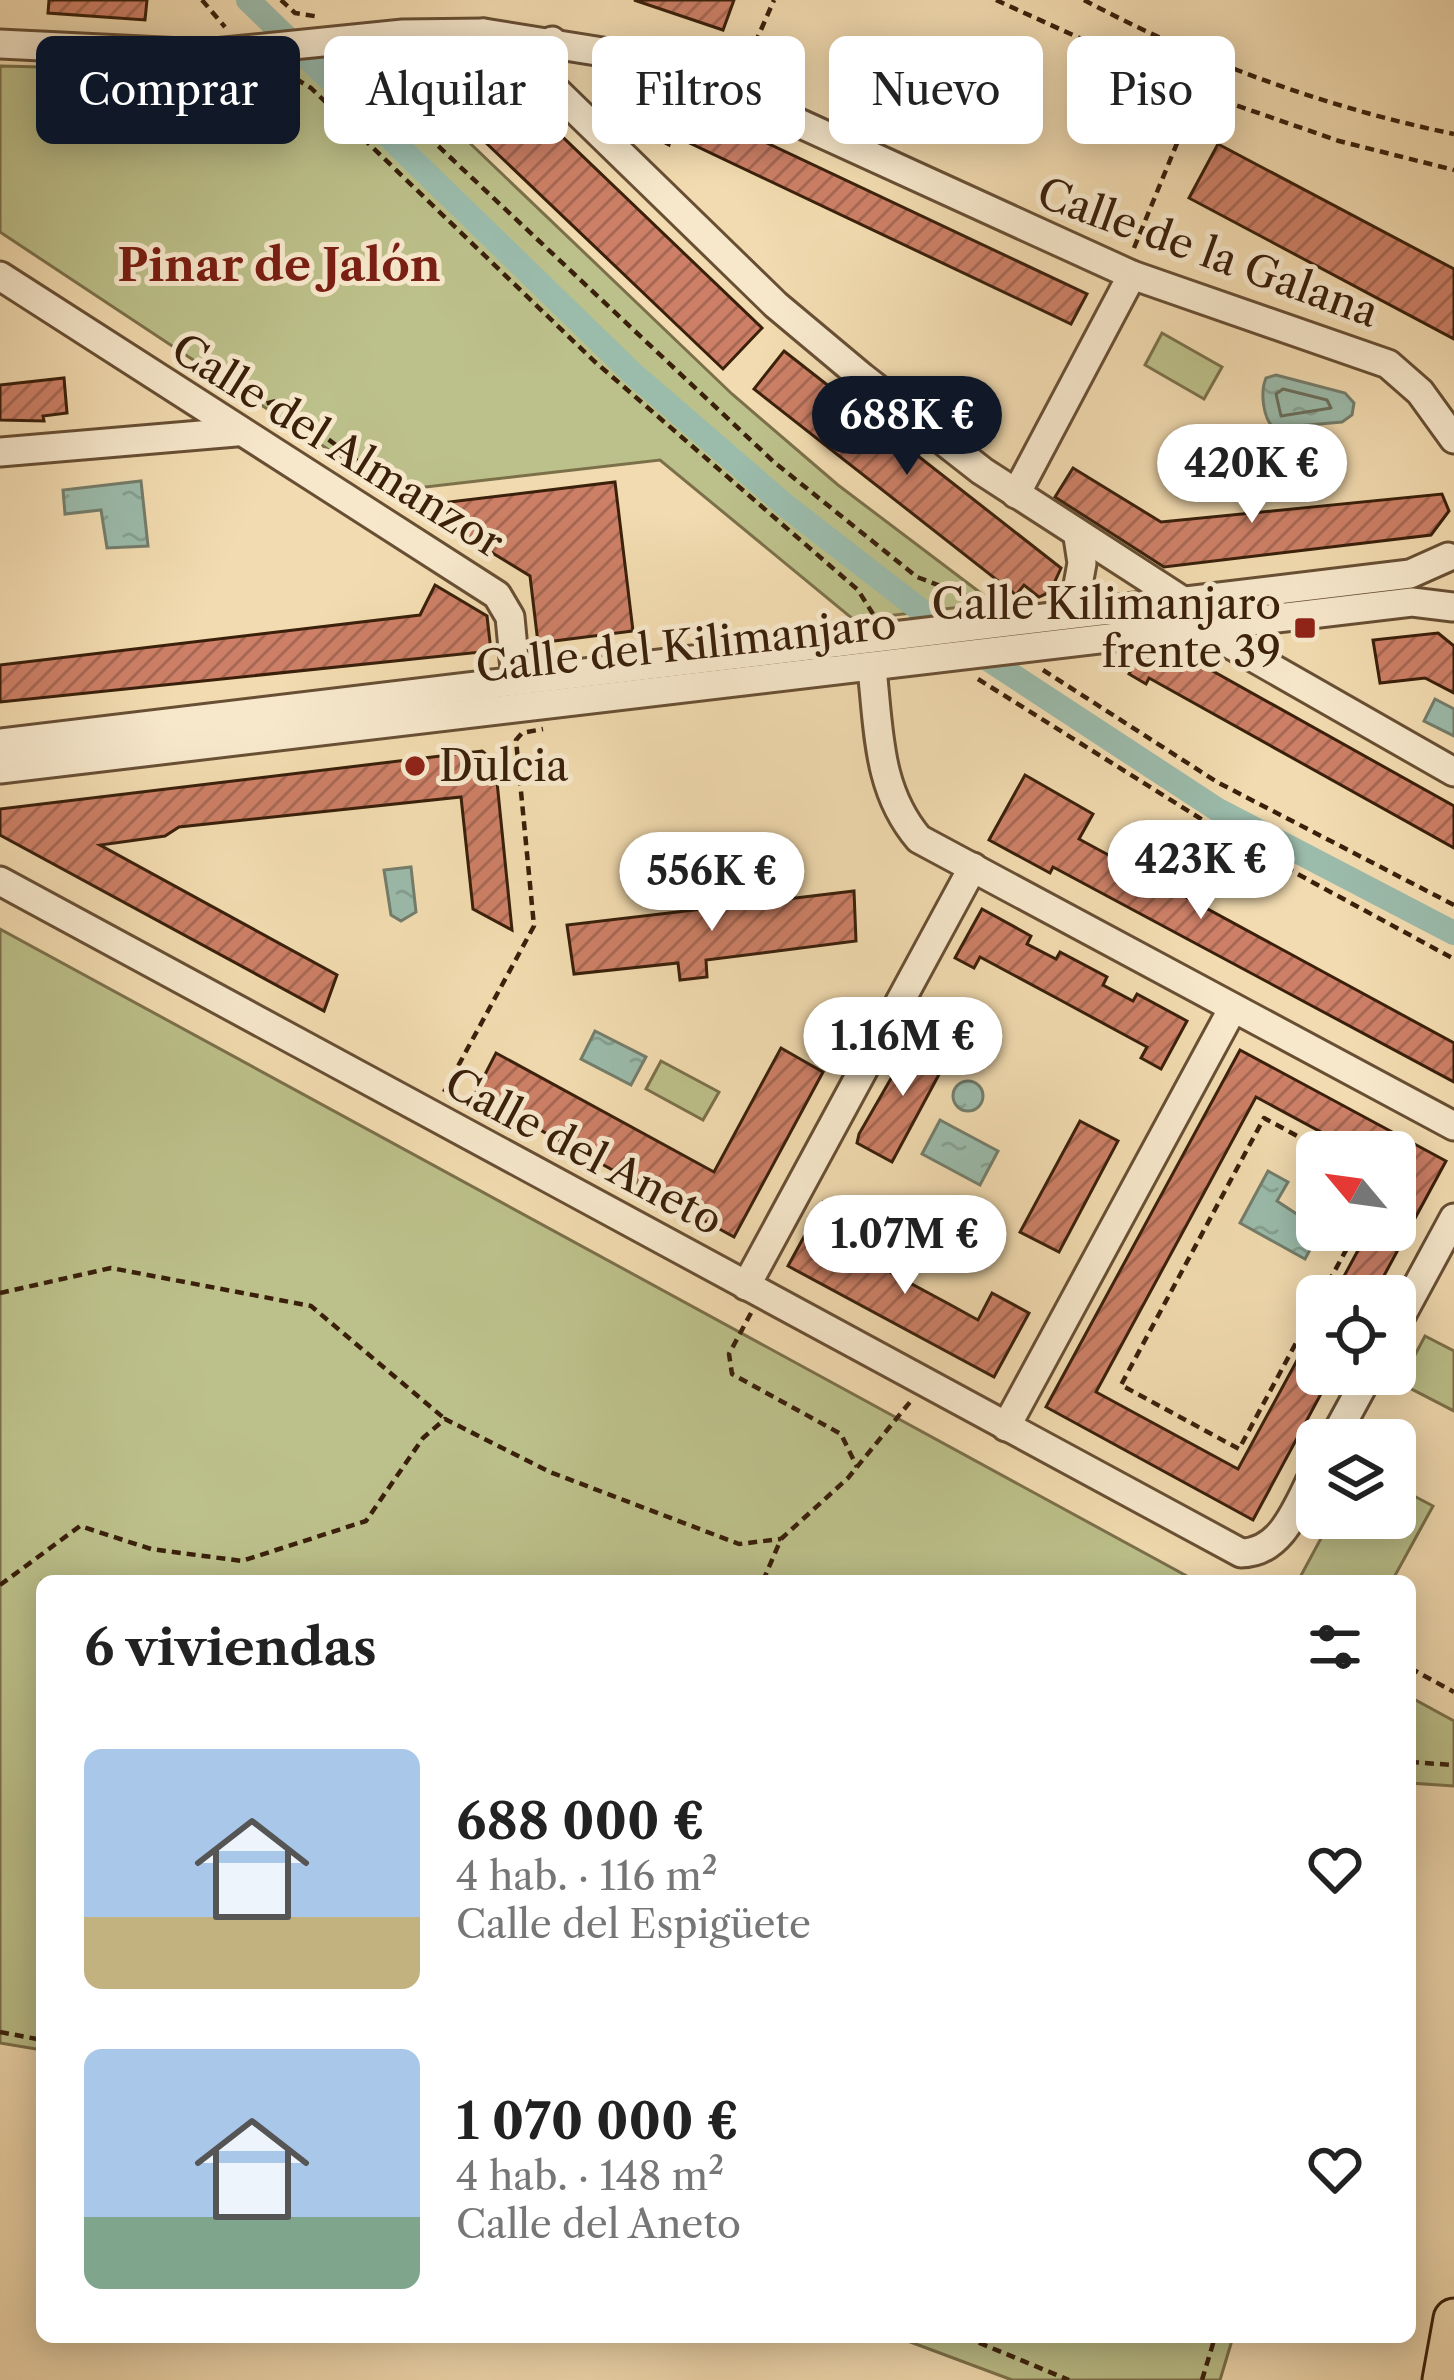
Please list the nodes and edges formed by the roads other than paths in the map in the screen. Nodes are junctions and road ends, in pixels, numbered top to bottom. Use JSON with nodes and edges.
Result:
{"nodes":[{"id":1,"x":484,"y":33,"type":"junction"},
{"id":2,"x":488,"y":36,"type":"edge"},
{"id":3,"x":510,"y":36,"type":"edge"},
{"id":4,"x":0,"y":44,"type":"edge"},
{"id":5,"x":568,"y":44,"type":"edge"},
{"id":6,"x":568,"y":102,"type":"edge"},
{"id":7,"x":1132,"y":264,"type":"junction"},
{"id":8,"x":0,"y":276,"type":"edge"},
{"id":9,"x":166,"y":387,"type":"junction"},
{"id":10,"x":236,"y":432,"type":"junction"},
{"id":11,"x":169,"y":437,"type":"junction"},
{"id":12,"x":1454,"y":440,"type":"edge"},
{"id":13,"x":0,"y":452,"type":"edge"},
{"id":14,"x":1016,"y":494,"type":"junction"},
{"id":15,"x":1078,"y":537,"type":"junction"},
{"id":16,"x":1451,"y":550,"type":"edge"},
{"id":17,"x":1183,"y":601,"type":"junction"},
{"id":18,"x":1453,"y":609,"type":"edge"},
{"id":19,"x":1073,"y":613,"type":"junction"},
{"id":20,"x":1267,"y":619,"type":"junction"},
{"id":21,"x":1201,"y":627,"type":"junction"},
{"id":22,"x":1028,"y":639,"type":"junction"},
{"id":23,"x":1263,"y":665,"type":"junction"},
{"id":24,"x":872,"y":668,"type":"junction"},
{"id":25,"x":516,"y":680,"type":"junction"},
{"id":26,"x":0,"y":743,"type":"edge"},
{"id":27,"x":0,"y":769,"type":"edge"},
{"id":28,"x":1454,"y":772,"type":"edge"},
{"id":29,"x":973,"y":867,"type":"junction"},
{"id":30,"x":0,"y":881,"type":"edge"},
{"id":31,"x":1233,"y":1008,"type":"junction"},
{"id":32,"x":1454,"y":1126,"type":"edge"},
{"id":33,"x":1454,"y":1218,"type":"edge"},
{"id":34,"x":1416,"y":1288,"type":"edge"},
{"id":35,"x":754,"y":1290,"type":"junction"},
{"id":36,"x":1006,"y":1427,"type":"junction"},
{"id":37,"x":1296,"y":1506,"type":"edge"},
{"id":38,"x":1454,"y":2319,"type":"edge"},
{"id":39,"x":1443,"y":2380,"type":"edge"}],
"edges":[{"from":1,"to":2,"type":"street"},
{"from":1,"to":3,"type":"street","name":"Calle de la Galana"},
{"from":1,"to":4,"type":"street","name":"Calle de la Galana"},
{"from":5,"to":7,"type":"street","name":"Calle de la Galana"},
{"from":6,"to":14,"type":"street"},
{"from":7,"to":12,"type":"street","name":"Calle de la Galana"},
{"from":7,"to":14,"type":"street"},
{"from":8,"to":9,"type":"street","name":"Calle del Almanzor"},
{"from":9,"to":10,"type":"street","name":"Calle del Almanzor"},
{"from":9,"to":11,"type":"street"},
{"from":10,"to":11,"type":"street"},
{"from":10,"to":25,"type":"street","name":"Calle del Almanzor"},
{"from":11,"to":13,"type":"street"},
{"from":14,"to":15,"type":"street"},
{"from":15,"to":17,"type":"street"},
{"from":15,"to":19,"type":"street"},
{"from":16,"to":17,"type":"street","name":"Calle del Kilimanjaro"},
{"from":16,"to":18,"type":"street"},
{"from":17,"to":19,"type":"street","name":"Calle del Kilimanjaro"},
{"from":18,"to":20,"type":"street","name":"Calle del Kilimanjaro"},
{"from":19,"to":22,"type":"street","name":"Calle del Kilimanjaro"},
{"from":20,"to":21,"type":"street","name":"Calle del Kilimanjaro"},
{"from":20,"to":23,"type":"street"},
{"from":21,"to":22,"type":"street","name":"Calle del Kilimanjaro"},
{"from":21,"to":23,"type":"street"},
{"from":22,"to":24,"type":"street","name":"Calle del Kilimanjaro"},
{"from":22,"to":25,"type":"street","name":"Calle del Kilimanjaro"},
{"from":23,"to":28,"type":"street"},
{"from":24,"to":27,"type":"street","name":"Calle del Kilimanjaro"},
{"from":24,"to":29,"type":"street"},
{"from":25,"to":26,"type":"street","name":"Calle del Kilimanjaro"},
{"from":29,"to":31,"type":"street"},
{"from":29,"to":35,"type":"street"},
{"from":30,"to":35,"type":"street","name":"Calle del Aneto"},
{"from":31,"to":32,"type":"street"},
{"from":31,"to":36,"type":"street"},
{"from":33,"to":34,"type":"street"},
{"from":35,"to":36,"type":"street","name":"Calle del Aneto"},
{"from":36,"to":37,"type":"street","name":"Calle del Aneto"},
{"from":38,"to":39,"type":"highway"}]}
